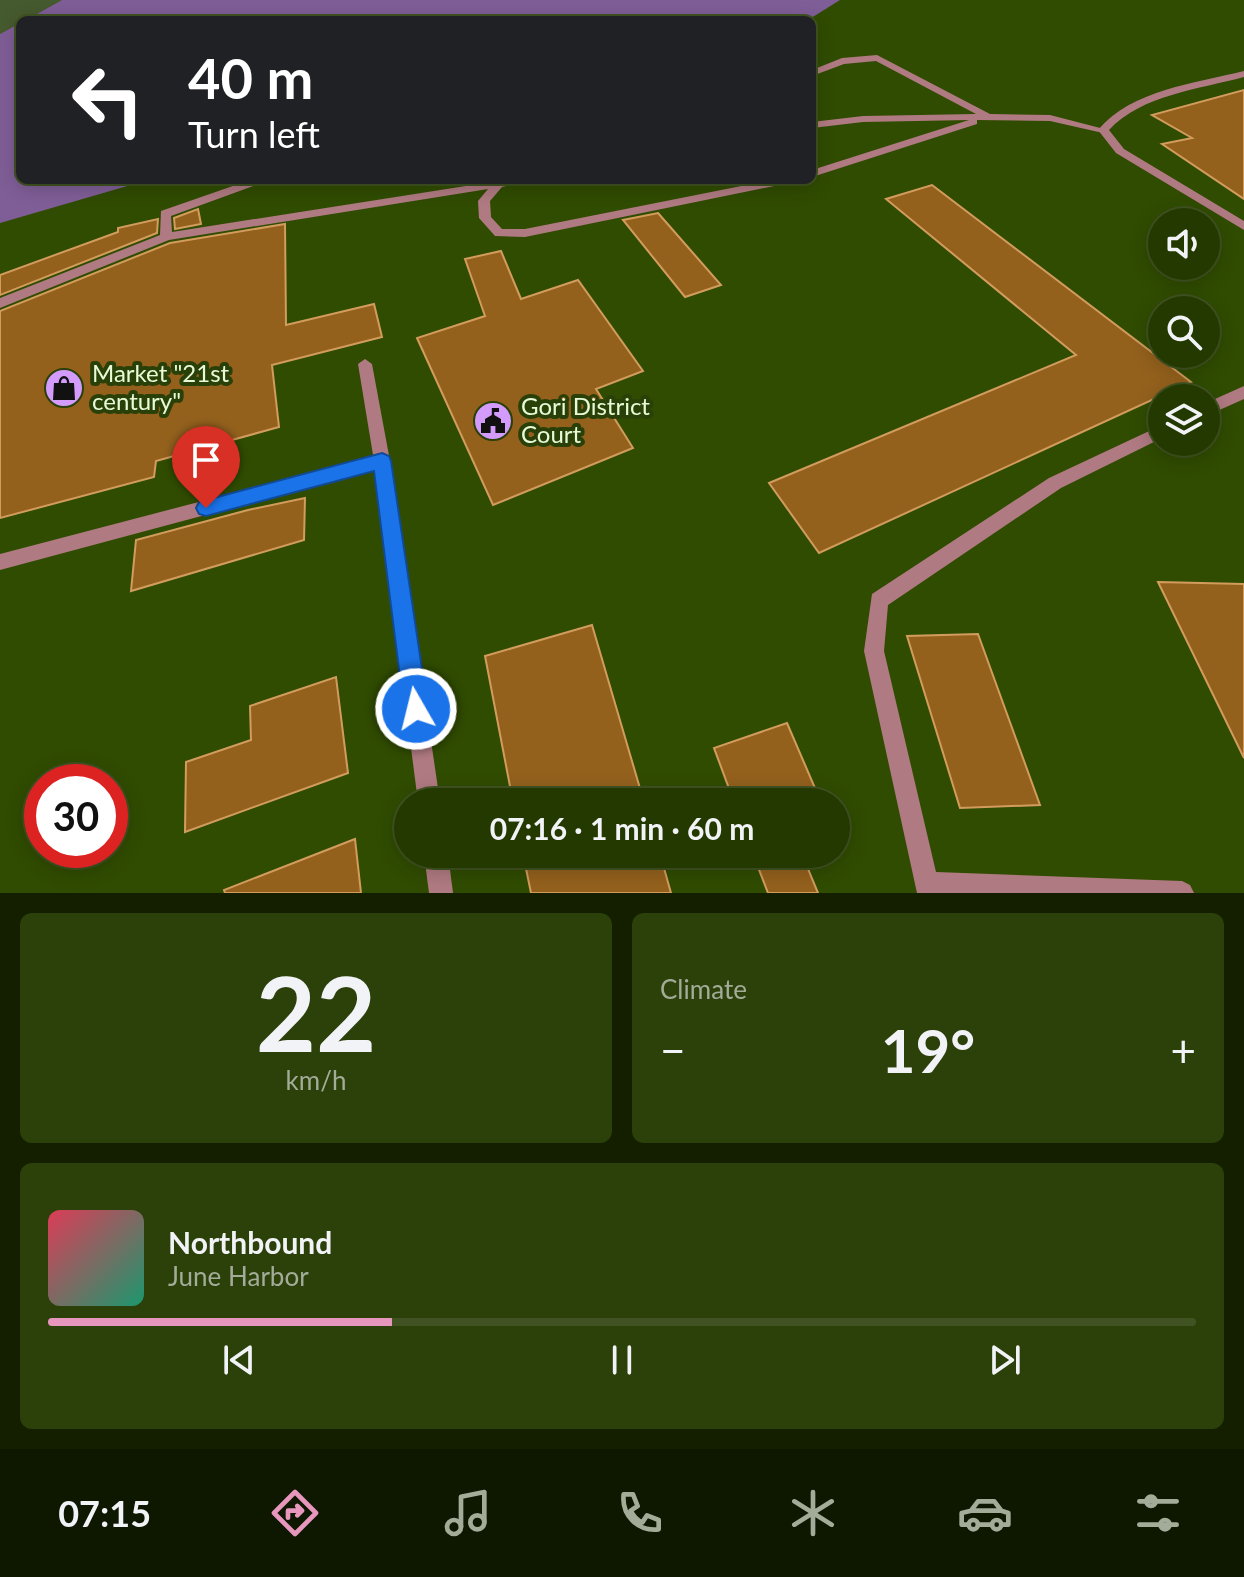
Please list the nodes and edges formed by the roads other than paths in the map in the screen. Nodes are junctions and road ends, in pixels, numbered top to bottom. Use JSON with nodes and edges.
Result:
{"nodes":[{"id":1,"x":816,"y":71,"type":"edge"},
{"id":2,"x":1244,"y":74,"type":"edge"},
{"id":3,"x":989,"y":116,"type":"junction"},
{"id":4,"x":816,"y":125,"type":"edge"},
{"id":5,"x":1103,"y":130,"type":"junction"},
{"id":6,"x":816,"y":173,"type":"edge"},
{"id":7,"x":247,"y":184,"type":"edge"},
{"id":8,"x":503,"y":184,"type":"edge"},
{"id":9,"x":769,"y":184,"type":"edge"},
{"id":10,"x":498,"y":185,"type":"junction"},
{"id":11,"x":1244,"y":226,"type":"edge"},
{"id":12,"x":166,"y":237,"type":"junction"},
{"id":13,"x":0,"y":303,"type":"edge"},
{"id":14,"x":365,"y":364,"type":"dead end"},
{"id":15,"x":1244,"y":392,"type":"edge"},
{"id":16,"x":1220,"y":403,"type":"edge"},
{"id":17,"x":1148,"y":438,"type":"edge"},
{"id":18,"x":382,"y":461,"type":"junction"},
{"id":19,"x":0,"y":562,"type":"edge"},
{"id":20,"x":427,"y":788,"type":"edge"},
{"id":21,"x":438,"y":868,"type":"edge"},
{"id":22,"x":928,"y":889,"type":"edge"},
{"id":23,"x":441,"y":893,"type":"edge"},
{"id":24,"x":1182,"y":893,"type":"edge"}],
"edges":[{"from":1,"to":3,"type":"street"},
{"from":2,"to":5,"type":"street"},
{"from":3,"to":4,"type":"street"},
{"from":3,"to":5,"type":"street"},
{"from":3,"to":6,"type":"street"},
{"from":5,"to":11,"type":"street"},
{"from":7,"to":12,"type":"street"},
{"from":8,"to":10,"type":"street"},
{"from":9,"to":10,"type":"street"},
{"from":10,"to":12,"type":"street"},
{"from":12,"to":13,"type":"street"},
{"from":14,"to":18,"type":"street"},
{"from":15,"to":16,"type":"street"},
{"from":17,"to":22,"type":"street"},
{"from":18,"to":19,"type":"street"},
{"from":18,"to":20,"type":"street"},
{"from":21,"to":23,"type":"street"},
{"from":22,"to":24,"type":"street"}]}
